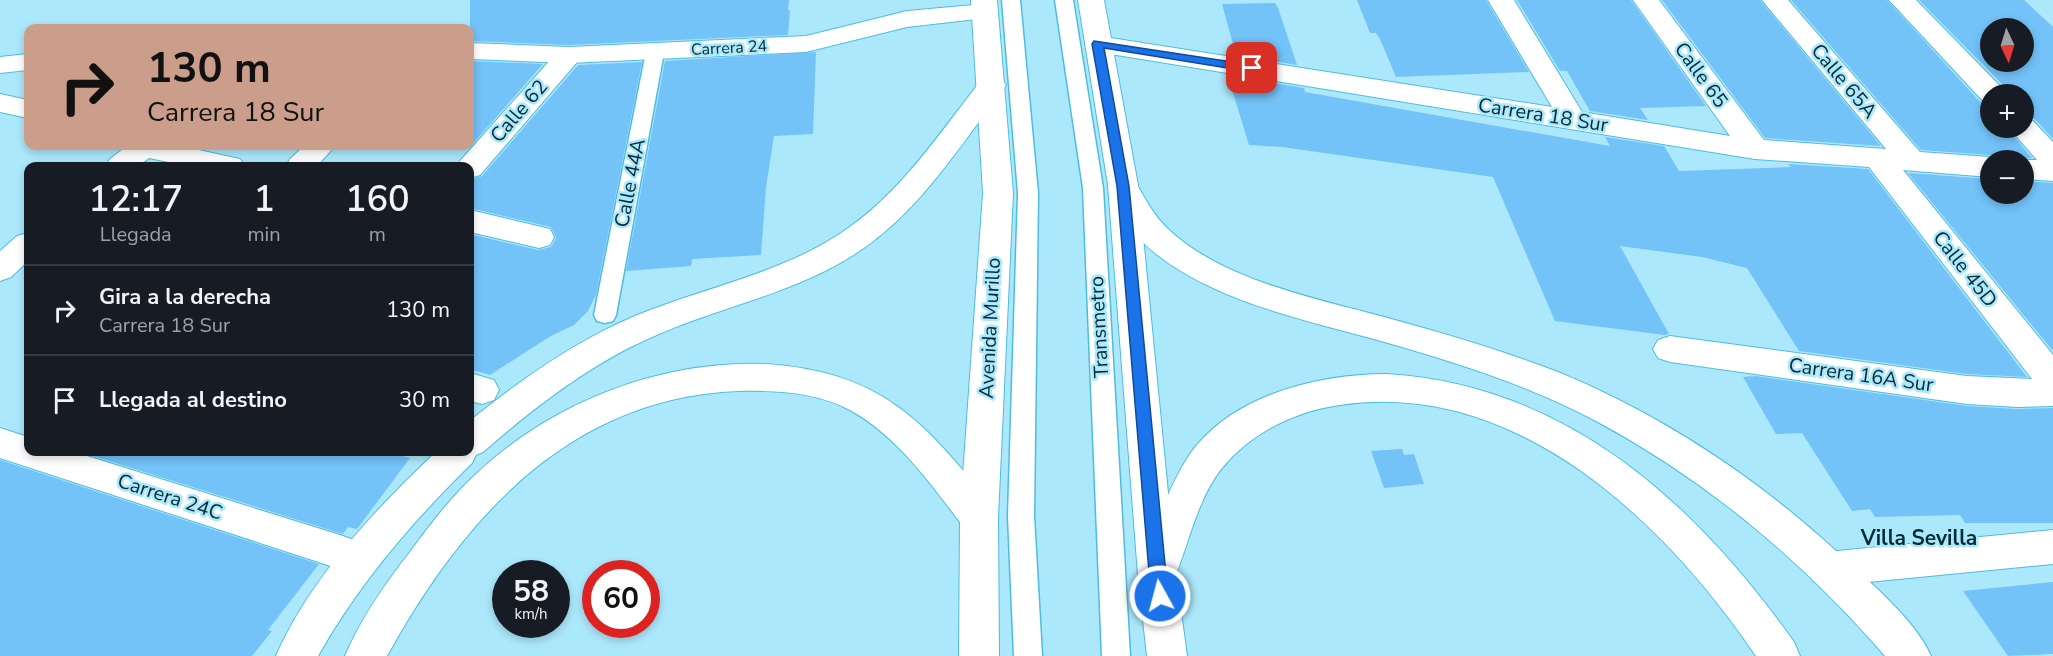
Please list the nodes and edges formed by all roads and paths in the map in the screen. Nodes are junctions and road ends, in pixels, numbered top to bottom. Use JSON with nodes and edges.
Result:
{"nodes":[{"id":1,"x":1064,"y":0,"type":"edge"},
{"id":2,"x":1091,"y":0,"type":"edge"},
{"id":3,"x":1501,"y":0,"type":"edge"},
{"id":4,"x":1646,"y":0,"type":"edge"},
{"id":5,"x":1775,"y":0,"type":"edge"},
{"id":6,"x":1902,"y":0,"type":"edge"},
{"id":7,"x":993,"y":4,"type":"edge"},
{"id":8,"x":1098,"y":44,"type":"junction"},
{"id":9,"x":474,"y":51,"type":"edge"},
{"id":10,"x":655,"y":52,"type":"junction"},
{"id":11,"x":569,"y":55,"type":"junction"},
{"id":12,"x":24,"y":62,"type":"edge"},
{"id":13,"x":0,"y":65,"type":"edge"},
{"id":14,"x":1982,"y":84,"type":"edge"},
{"id":15,"x":992,"y":85,"type":"junction"},
{"id":16,"x":0,"y":103,"type":"edge"},
{"id":17,"x":24,"y":108,"type":"edge"},
{"id":18,"x":1573,"y":120,"type":"junction"},
{"id":19,"x":2033,"y":138,"type":"edge"},
{"id":20,"x":1755,"y":149,"type":"junction"},
{"id":21,"x":139,"y":150,"type":"edge"},
{"id":22,"x":161,"y":150,"type":"edge"},
{"id":23,"x":317,"y":150,"type":"edge"},
{"id":24,"x":1877,"y":158,"type":"junction"},
{"id":25,"x":2053,"y":159,"type":"edge"},
{"id":26,"x":125,"y":162,"type":"edge"},
{"id":27,"x":213,"y":162,"type":"edge"},
{"id":28,"x":304,"y":162,"type":"edge"},
{"id":29,"x":1913,"y":162,"type":"junction"},
{"id":30,"x":474,"y":163,"type":"edge"},
{"id":31,"x":1980,"y":166,"type":"edge"},
{"id":32,"x":2034,"y":170,"type":"edge"},
{"id":33,"x":2053,"y":171,"type":"edge"},
{"id":34,"x":1123,"y":186,"type":"junction"},
{"id":35,"x":474,"y":222,"type":"edge"},
{"id":36,"x":539,"y":237,"type":"dead end"},
{"id":37,"x":605,"y":315,"type":"dead end"},
{"id":38,"x":1670,"y":349,"type":"dead end"},
{"id":39,"x":2053,"y":380,"type":"edge"},
{"id":40,"x":2053,"y":392,"type":"edge"},
{"id":41,"x":474,"y":439,"type":"edge"},
{"id":42,"x":0,"y":443,"type":"edge"},
{"id":43,"x":24,"y":451,"type":"edge"},
{"id":44,"x":41,"y":456,"type":"edge"},
{"id":45,"x":455,"y":456,"type":"edge"},
{"id":46,"x":979,"y":518,"type":"junction"},
{"id":47,"x":2053,"y":547,"type":"edge"},
{"id":48,"x":340,"y":552,"type":"dead end"},
{"id":49,"x":1827,"y":569,"type":"junction"},
{"id":50,"x":1157,"y":575,"type":"junction"},
{"id":51,"x":296,"y":656,"type":"edge"},
{"id":52,"x":365,"y":656,"type":"edge"},
{"id":53,"x":979,"y":656,"type":"edge"},
{"id":54,"x":1028,"y":656,"type":"edge"},
{"id":55,"x":1116,"y":656,"type":"edge"},
{"id":56,"x":1167,"y":656,"type":"edge"},
{"id":57,"x":1780,"y":656,"type":"edge"},
{"id":58,"x":1911,"y":656,"type":"edge"}],
"edges":[{"from":1,"to":55,"type":"lane","name":"Transmetro"},
{"from":2,"to":8,"type":"main road"},
{"from":3,"to":18,"type":"main road"},
{"from":4,"to":20,"type":"main road","name":"Calle 65"},
{"from":5,"to":29,"type":"main road","name":"Calle 65A"},
{"from":6,"to":14,"type":"main road"},
{"from":7,"to":10,"type":"main road","name":"Carrera 24"},
{"from":7,"to":15,"type":"main road","name":"Avenida Murillo"},
{"from":7,"to":54,"type":"lane"},
{"from":8,"to":18,"type":"main road","name":"Carrera 18 Sur"},
{"from":8,"to":34,"type":"main road"},
{"from":9,"to":11,"type":"main road","name":"Carrera 24"},
{"from":10,"to":11,"type":"main road","name":"Carrera 24"},
{"from":10,"to":37,"type":"lane","name":"Calle 44A"},
{"from":11,"to":30,"type":"main road","name":"Calle 62"},
{"from":12,"to":13,"type":"main road"},
{"from":15,"to":41,"type":"main road"},
{"from":15,"to":46,"type":"main road","name":"Avenida Murillo"},
{"from":16,"to":17,"type":"main road"},
{"from":18,"to":20,"type":"main road","name":"Carrera 18 Sur"},
{"from":19,"to":25,"type":"main road"},
{"from":20,"to":24,"type":"main road","name":"Carrera 18 Sur"},
{"from":21,"to":26,"type":"main road"},
{"from":22,"to":27,"type":"main road"},
{"from":23,"to":28,"type":"main road"},
{"from":24,"to":29,"type":"main road","name":"Carrera 18 Sur"},
{"from":24,"to":39,"type":"main road","name":"Calle 45D"},
{"from":29,"to":31,"type":"main road","name":"Carrera 18 Sur"},
{"from":32,"to":33,"type":"main road"},
{"from":34,"to":49,"type":"main road"},
{"from":34,"to":50,"type":"main road"},
{"from":35,"to":36,"type":"main road"},
{"from":38,"to":40,"type":"main road","name":"Carrera 16A Sur"},
{"from":42,"to":43,"type":"main road","name":"Carrera 24C"},
{"from":44,"to":48,"type":"main road","name":"Carrera 24C"},
{"from":45,"to":51,"type":"main road"},
{"from":46,"to":52,"type":"main road"},
{"from":46,"to":53,"type":"main road","name":"Avenida Murillo"},
{"from":47,"to":49,"type":"main road"},
{"from":49,"to":58,"type":"main road"},
{"from":50,"to":56,"type":"main road"},
{"from":50,"to":57,"type":"main road"}]}
